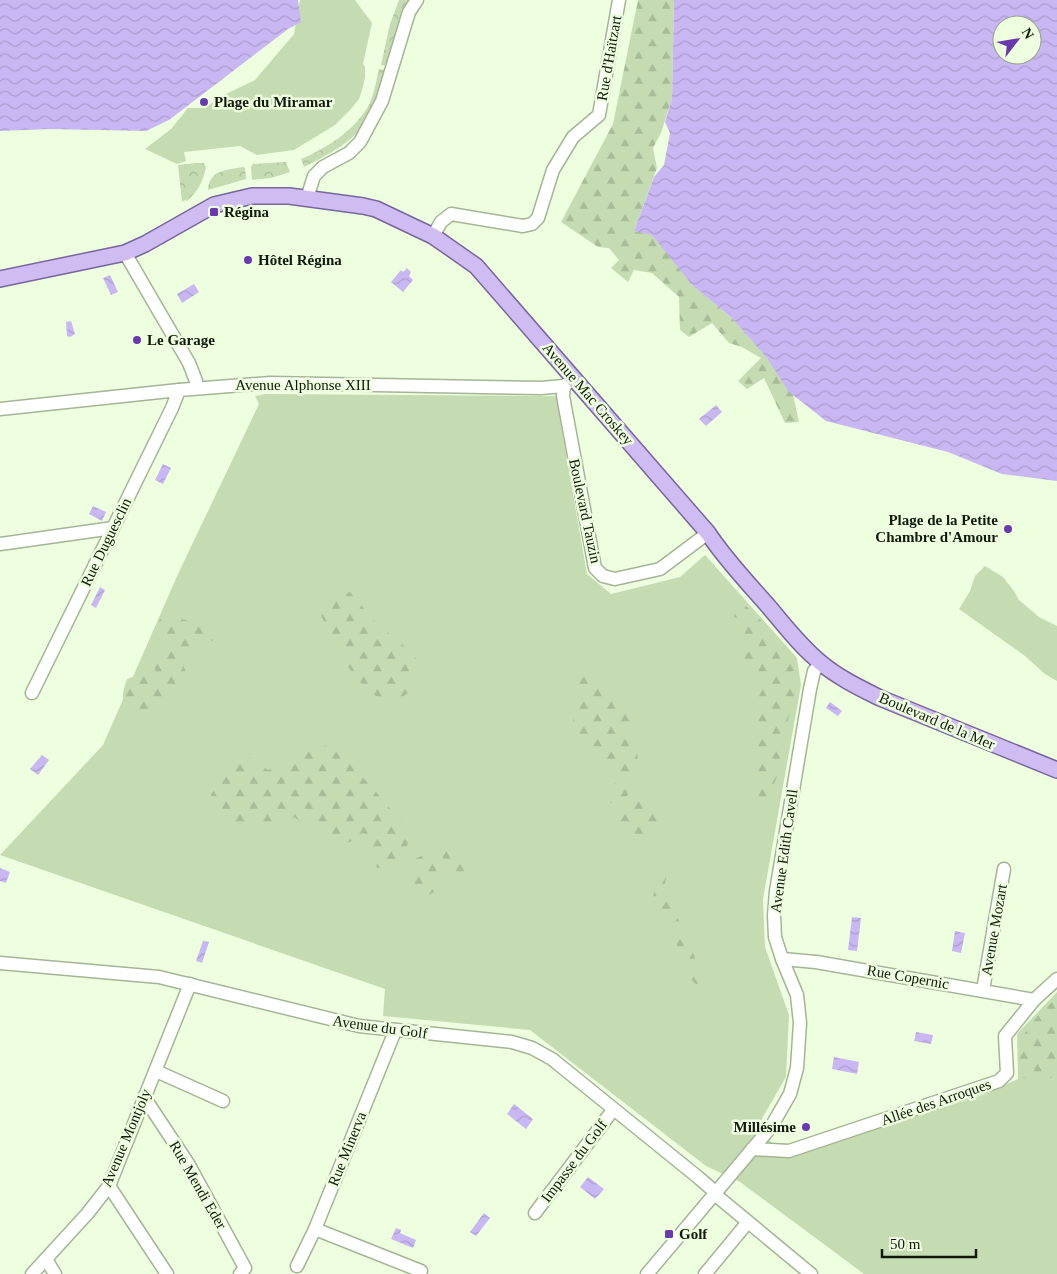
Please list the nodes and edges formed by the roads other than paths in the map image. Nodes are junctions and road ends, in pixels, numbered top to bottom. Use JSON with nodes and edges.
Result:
{"nodes":[{"id":1,"x":417,"y":0,"type":"edge"},
{"id":2,"x":620,"y":0,"type":"edge"},
{"id":3,"x":307,"y":198,"type":"junction"},
{"id":4,"x":433,"y":236,"type":"junction"},
{"id":5,"x":125,"y":253,"type":"junction"},
{"id":6,"x":0,"y":279,"type":"edge"},
{"id":7,"x":569,"y":382,"type":"junction"},
{"id":8,"x":196,"y":388,"type":"junction"},
{"id":9,"x":179,"y":390,"type":"junction"},
{"id":10,"x":0,"y":409,"type":"edge"},
{"id":11,"x":113,"y":528,"type":"junction"},
{"id":12,"x":708,"y":533,"type":"junction"},
{"id":13,"x":0,"y":544,"type":"edge"},
{"id":14,"x":821,"y":663,"type":"junction"},
{"id":15,"x":32,"y":693,"type":"dead end"},
{"id":16,"x":1057,"y":770,"type":"edge"},
{"id":17,"x":1004,"y":869,"type":"dead end"},
{"id":18,"x":782,"y":959,"type":"junction"},
{"id":19,"x":0,"y":963,"type":"edge"},
{"id":20,"x":1057,"y":979,"type":"edge"},
{"id":21,"x":190,"y":984,"type":"junction"},
{"id":22,"x":983,"y":990,"type":"junction"},
{"id":23,"x":1034,"y":1000,"type":"junction"},
{"id":24,"x":395,"y":1031,"type":"junction"},
{"id":25,"x":156,"y":1071,"type":"junction"},
{"id":26,"x":144,"y":1097,"type":"junction"},
{"id":27,"x":223,"y":1101,"type":"dead end"},
{"id":28,"x":614,"y":1110,"type":"junction"},
{"id":29,"x":752,"y":1149,"type":"junction"},
{"id":30,"x":109,"y":1186,"type":"junction"},
{"id":31,"x":715,"y":1192,"type":"junction"},
{"id":32,"x":535,"y":1213,"type":"dead end"},
{"id":33,"x":748,"y":1222,"type":"junction"},
{"id":34,"x":315,"y":1229,"type":"junction"},
{"id":35,"x":46,"y":1259,"type":"junction"},
{"id":36,"x":297,"y":1266,"type":"dead end"},
{"id":37,"x":421,"y":1271,"type":"dead end"},
{"id":38,"x":32,"y":1274,"type":"edge"},
{"id":39,"x":55,"y":1274,"type":"edge"},
{"id":40,"x":167,"y":1274,"type":"edge"},
{"id":41,"x":240,"y":1274,"type":"edge"},
{"id":42,"x":647,"y":1274,"type":"edge"},
{"id":43,"x":705,"y":1274,"type":"edge"},
{"id":44,"x":811,"y":1274,"type":"edge"}],
"edges":[{"from":1,"to":3,"type":"street"},
{"from":2,"to":4,"type":"street","name":"Rue d'Haïtzart"},
{"from":3,"to":4,"type":"main road","name":"Avenue Mac Croskey"},
{"from":3,"to":5,"type":"main road","name":"Avenue Mac Croskey"},
{"from":4,"to":7,"type":"main road","name":"Avenue Mac Croskey"},
{"from":5,"to":6,"type":"main road","name":"Avenue Mac Croskey"},
{"from":5,"to":8,"type":"street"},
{"from":7,"to":8,"type":"street","name":"Avenue Alphonse XIII"},
{"from":7,"to":12,"type":"main road","name":"Avenue Mac Croskey"},
{"from":7,"to":12,"type":"street","name":"Boulevard Tauzin"},
{"from":8,"to":9,"type":"street","name":"Avenue Alphonse XIII"},
{"from":9,"to":10,"type":"street","name":"Avenue Alphonse XIII"},
{"from":9,"to":11,"type":"street","name":"Rue Duguesclin"},
{"from":11,"to":13,"type":"street"},
{"from":11,"to":15,"type":"street","name":"Rue Duguesclin"},
{"from":12,"to":14,"type":"main road","name":"Avenue Mac Croskey"},
{"from":14,"to":16,"type":"main road","name":"Boulevard de la Mer"},
{"from":14,"to":18,"type":"street","name":"Avenue Edith Cavell"},
{"from":17,"to":22,"type":"street","name":"Avenue Mozart"},
{"from":18,"to":22,"type":"street","name":"Rue Copernic"},
{"from":18,"to":29,"type":"street","name":"Avenue Edith Cavell"},
{"from":19,"to":21,"type":"street","name":"Avenue du Golf"},
{"from":20,"to":23,"type":"street","name":"Allée des Arroques"},
{"from":21,"to":24,"type":"street","name":"Avenue du Golf"},
{"from":21,"to":25,"type":"street","name":"Avenue Montjoly"},
{"from":22,"to":23,"type":"street","name":"Rue Copernic"},
{"from":23,"to":29,"type":"street","name":"Allée des Arroques"},
{"from":24,"to":28,"type":"street","name":"Avenue du Golf"},
{"from":24,"to":34,"type":"street","name":"Rue Minerva"},
{"from":25,"to":26,"type":"street","name":"Avenue Montjoly"},
{"from":25,"to":27,"type":"street"},
{"from":26,"to":30,"type":"street","name":"Avenue Montjoly"},
{"from":26,"to":41,"type":"street","name":"Rue Mendi Eder"},
{"from":28,"to":31,"type":"street","name":"Avenue du Golf"},
{"from":28,"to":32,"type":"street","name":"Impasse du Golf"},
{"from":29,"to":31,"type":"street","name":"Avenue Edith Cavell"},
{"from":30,"to":35,"type":"street","name":"Avenue Montjoly"},
{"from":30,"to":40,"type":"street"},
{"from":31,"to":33,"type":"street","name":"Avenue du Golf"},
{"from":31,"to":42,"type":"street","name":"Avenue Edith Cavell"},
{"from":33,"to":43,"type":"street"},
{"from":33,"to":44,"type":"street","name":"Avenue du Golf"},
{"from":34,"to":36,"type":"street","name":"Rue Minerva"},
{"from":34,"to":37,"type":"street"},
{"from":35,"to":38,"type":"street","name":"Avenue Montjoly"},
{"from":35,"to":39,"type":"street"}]}
